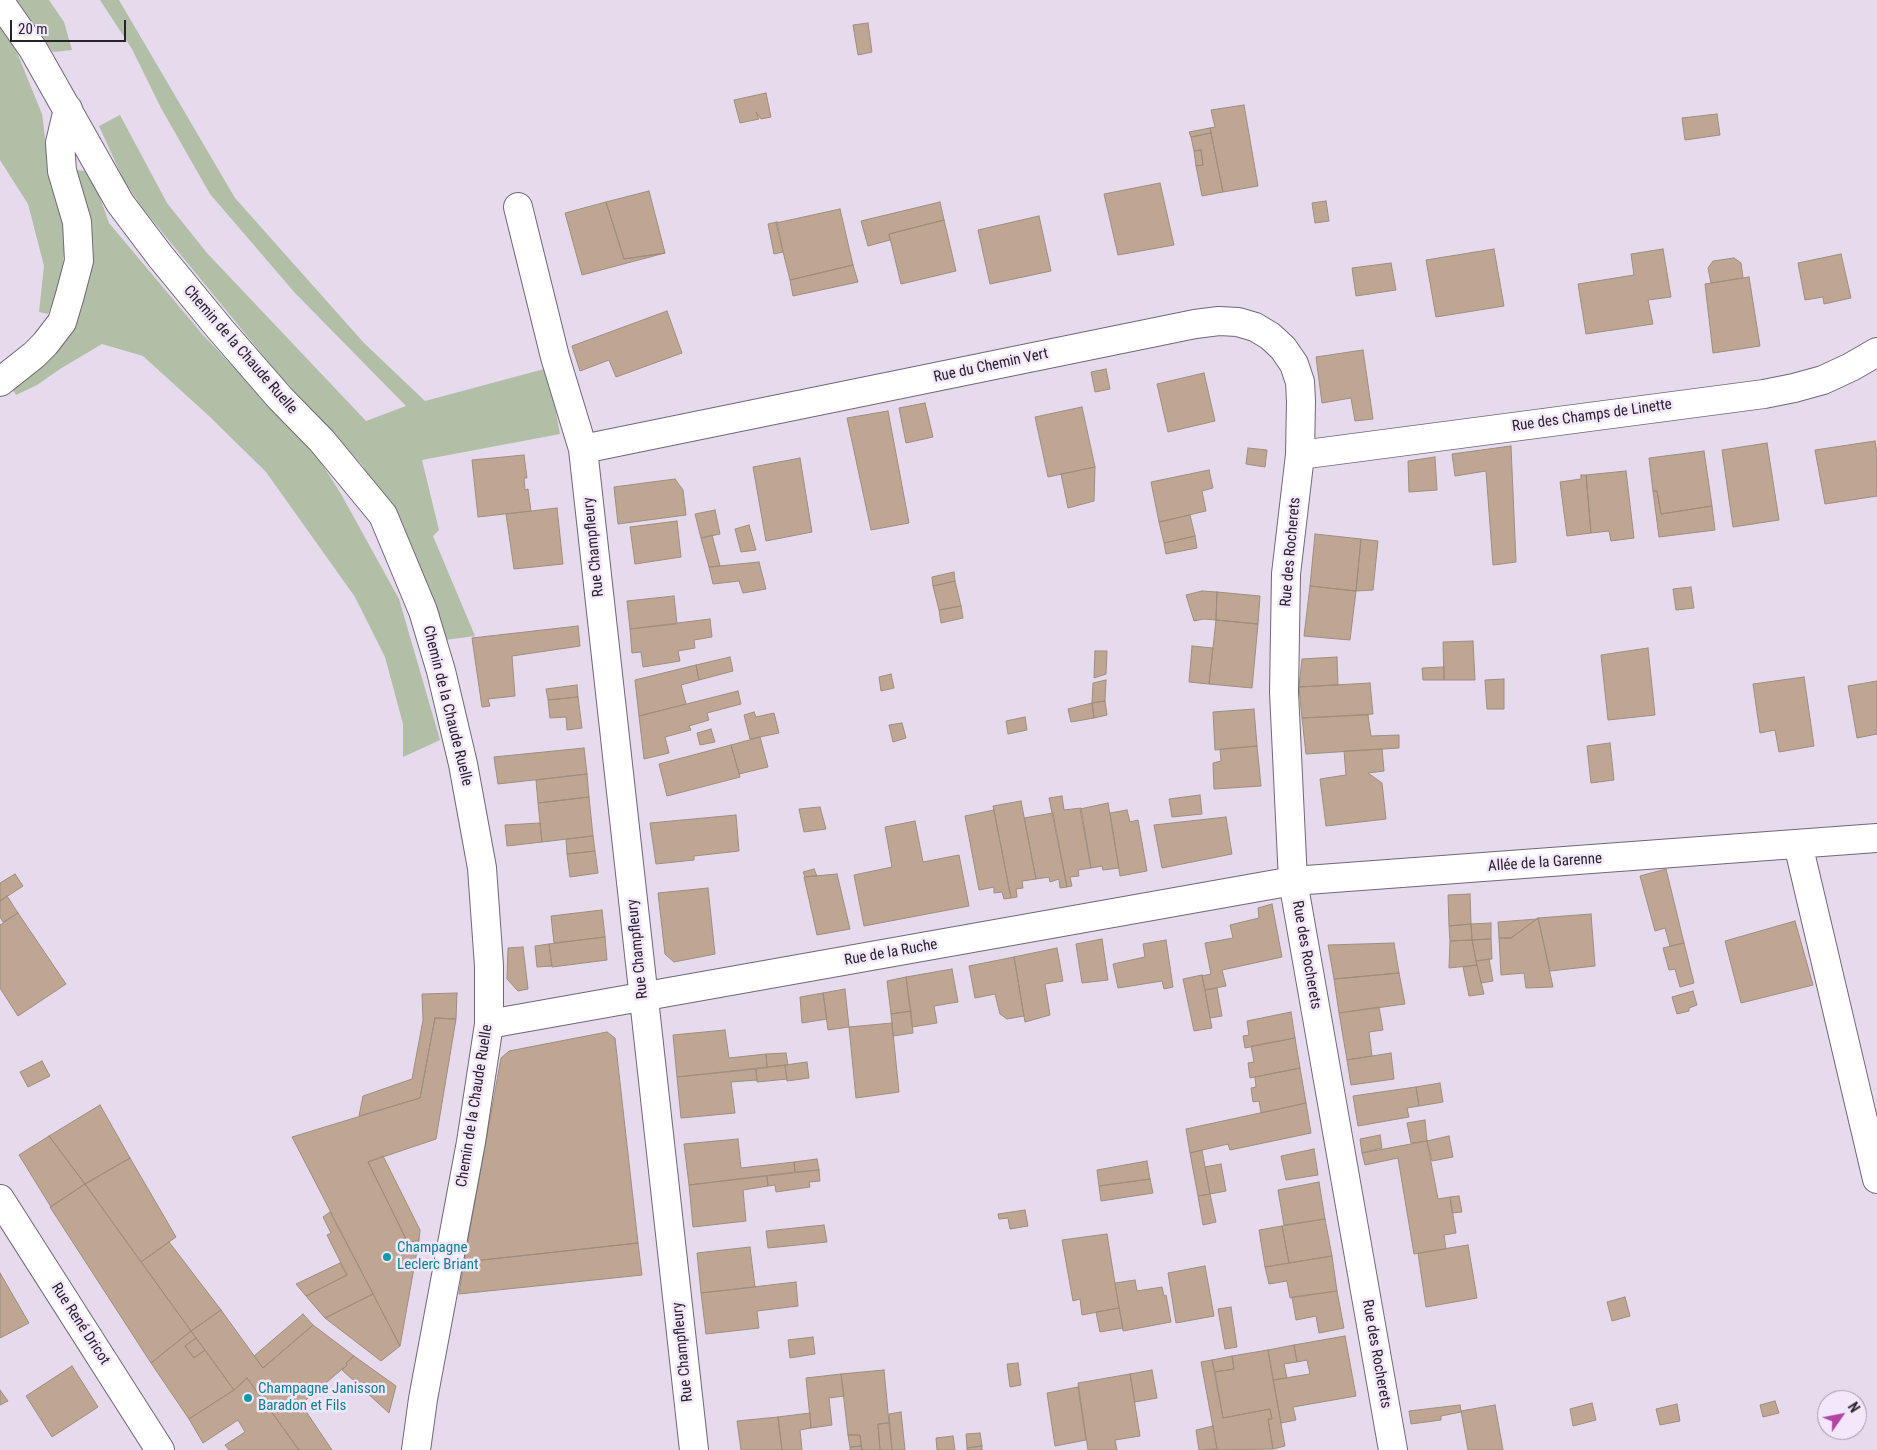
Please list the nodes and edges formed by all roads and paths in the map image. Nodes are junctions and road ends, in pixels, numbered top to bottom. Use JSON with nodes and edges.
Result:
{"nodes":[{"id":1,"x":0,"y":2,"type":"edge"},
{"id":2,"x":68,"y":109,"type":"junction"},
{"id":3,"x":518,"y":207,"type":"dead end"},
{"id":4,"x":1877,"y":352,"type":"edge"},
{"id":5,"x":0,"y":382,"type":"edge"},
{"id":6,"x":583,"y":449,"type":"junction"},
{"id":7,"x":1300,"y":455,"type":"junction"},
{"id":8,"x":1877,"y":838,"type":"edge"},
{"id":9,"x":1798,"y":844,"type":"junction"},
{"id":10,"x":1293,"y":882,"type":"junction"},
{"id":11,"x":644,"y":998,"type":"junction"},
{"id":12,"x":489,"y":1024,"type":"junction"},
{"id":13,"x":1877,"y":1179,"type":"edge"},
{"id":14,"x":0,"y":1199,"type":"edge"},
{"id":15,"x":160,"y":1450,"type":"edge"},
{"id":16,"x":416,"y":1450,"type":"edge"},
{"id":17,"x":694,"y":1450,"type":"edge"},
{"id":18,"x":1393,"y":1450,"type":"edge"}],
"edges":[{"from":1,"to":2,"type":"street","name":"Chemin de la Chaude Ruelle"},
{"from":2,"to":5,"type":"street"},
{"from":2,"to":12,"type":"street","name":"Chemin de la Chaude Ruelle"},
{"from":3,"to":6,"type":"street","name":"Rue Champfleury"},
{"from":4,"to":7,"type":"street","name":"Rue des Champs de Linette"},
{"from":6,"to":7,"type":"street","name":"Rue du Chemin Vert"},
{"from":6,"to":11,"type":"street","name":"Rue Champfleury"},
{"from":7,"to":10,"type":"street","name":"Rue des Rocherets"},
{"from":8,"to":9,"type":"street","name":"Allée de la Garenne"},
{"from":9,"to":10,"type":"street","name":"Allée de la Garenne"},
{"from":9,"to":13,"type":"street"},
{"from":10,"to":11,"type":"street","name":"Rue de la Ruche"},
{"from":10,"to":18,"type":"street","name":"Rue des Rocherets"},
{"from":11,"to":12,"type":"street","name":"Rue de la Ruche"},
{"from":11,"to":17,"type":"street","name":"Rue Champfleury"},
{"from":12,"to":16,"type":"street","name":"Chemin de la Chaude Ruelle"},
{"from":14,"to":15,"type":"street","name":"Rue René Dricot"}]}
